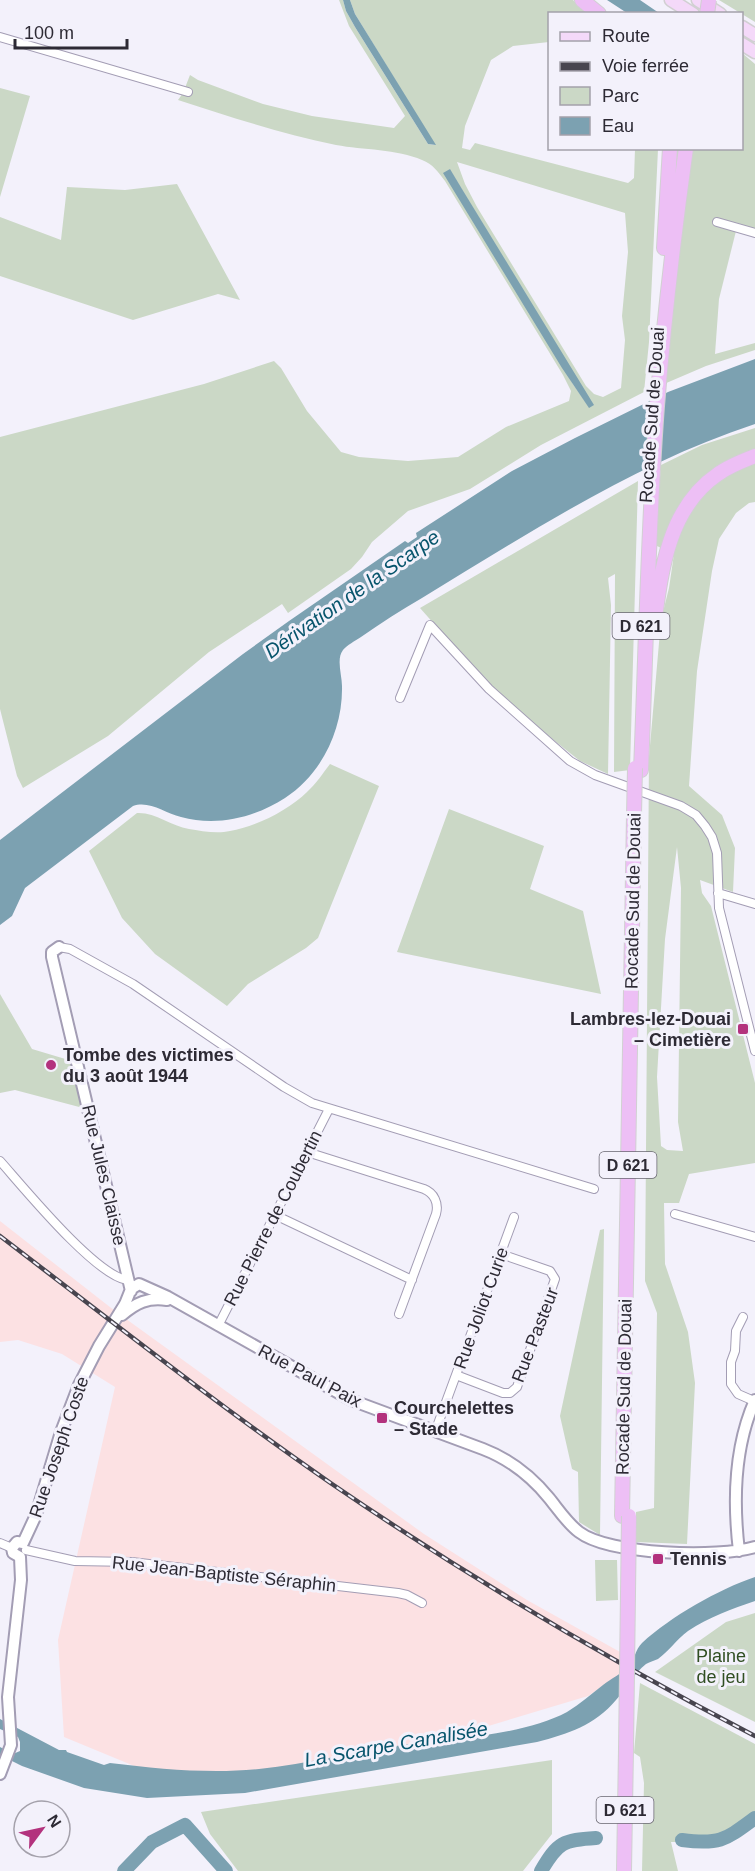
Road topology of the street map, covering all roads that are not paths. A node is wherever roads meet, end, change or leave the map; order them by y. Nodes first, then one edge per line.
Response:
1 (582, 0) edge
2 (671, 0) edge
3 (698, 0) edge
4 (597, 12) edge
5 (690, 12) edge
6 (717, 12) edge
7 (0, 36) edge
8 (188, 92) dead end
9 (670, 150) edge
10 (680, 150) edge
11 (686, 150) edge
12 (717, 222) dead end
13 (755, 233) edge
14 (665, 268) junction
15 (656, 382) junction
16 (755, 456) edge
17 (649, 482) junction
18 (400, 699) dead end
19 (642, 732) junction
20 (638, 769) junction
21 (718, 893) junction
22 (755, 904) edge
23 (59, 947) joint
24 (755, 1051) edge
25 (329, 1109) junction
26 (307, 1152) junction
27 (0, 1161) edge
28 (594, 1189) dead end
29 (675, 1214) dead end
30 (275, 1215) junction
31 (514, 1217) dead end
32 (755, 1237) edge
33 (501, 1254) junction
34 (125, 1266) junction
35 (412, 1280) junction
36 (143, 1286) junction
37 (129, 1288) junction
38 (142, 1301) junction
39 (176, 1302) junction
40 (399, 1314) dead end
41 (743, 1317) dead end
42 (115, 1321) junction
43 (218, 1326) junction
44 (456, 1375) junction
45 (755, 1401) edge
46 (435, 1432) junction
47 (0, 1543) edge
48 (755, 1547) edge
49 (12, 1548) joint
50 (23, 1550) junction
51 (739, 1551) junction
52 (422, 1603) dead end
53 (622, 1750) junction
54 (2, 1768) edge
55 (618, 1871) edge
56 (624, 1871) edge

1 - 4 highway
2 - 5 main road
3 - 6 main road
7 - 8 street
9 - 14 highway
10 - 14 highway, Rocade Sud de Douai / D 621
11 - 15 highway, Rocade Sud de Douai / D 621
12 - 13 street
14 - 15 highway, Rocade Sud de Douai / D 621
15 - 17 highway, Rocade Sud de Douai / D 621
16 - 19 highway
17 - 19 highway, Rocade Sud de Douai / D 621
17 - 20 highway, Rocade Sud de Douai / D 621
18 - 21 street
19 - 20 highway, Rocade Sud de Douai / D 621
20 - 53 highway, Rocade Sud de Douai / D 621
21 - 22 street
21 - 24 street
23 - 25 street
23 - 34 street, Rue Jules Claisse
25 - 26 street, Rue Pierre de Coubertin
25 - 28 street
26 - 30 street, Rue Pierre de Coubertin
26 - 35 street
27 - 37 street
29 - 32 street
30 - 35 street
30 - 43 street, Rue Pierre de Coubertin
31 - 33 street, Rue Joliot Curie
33 - 44 street, Rue Joliot Curie
33 - 44 street, Rue Pasteur
34 - 36 street, Rue Jules Claisse
34 - 37 street, Rue Jules Claisse
35 - 40 street
36 - 37 street
36 - 38 street
36 - 39 street, Rue Paul Paix
37 - 38 street
37 - 42 street, Rue Joseph Coste
38 - 39 street, Rue Paul Paix
38 - 42 street, Rue Joseph Coste
39 - 43 street, Rue Paul Paix
41 - 45 street
42 - 50 street, Rue Joseph Coste
43 - 46 street, Rue Paul Paix
44 - 46 street, Rue Joliot Curie
45 - 51 street
46 - 51 street, Rue Paul Paix
47 - 49 street
48 - 51 street, Rue Paul Paix
49 - 50 street
50 - 52 street, Rue Jean-Baptiste Séraphin
50 - 54 street, Rue Joseph Coste
53 - 55 highway, Rocade Sud de Douai / D 621
53 - 56 highway, Rocade Sud de Douai / D 621

